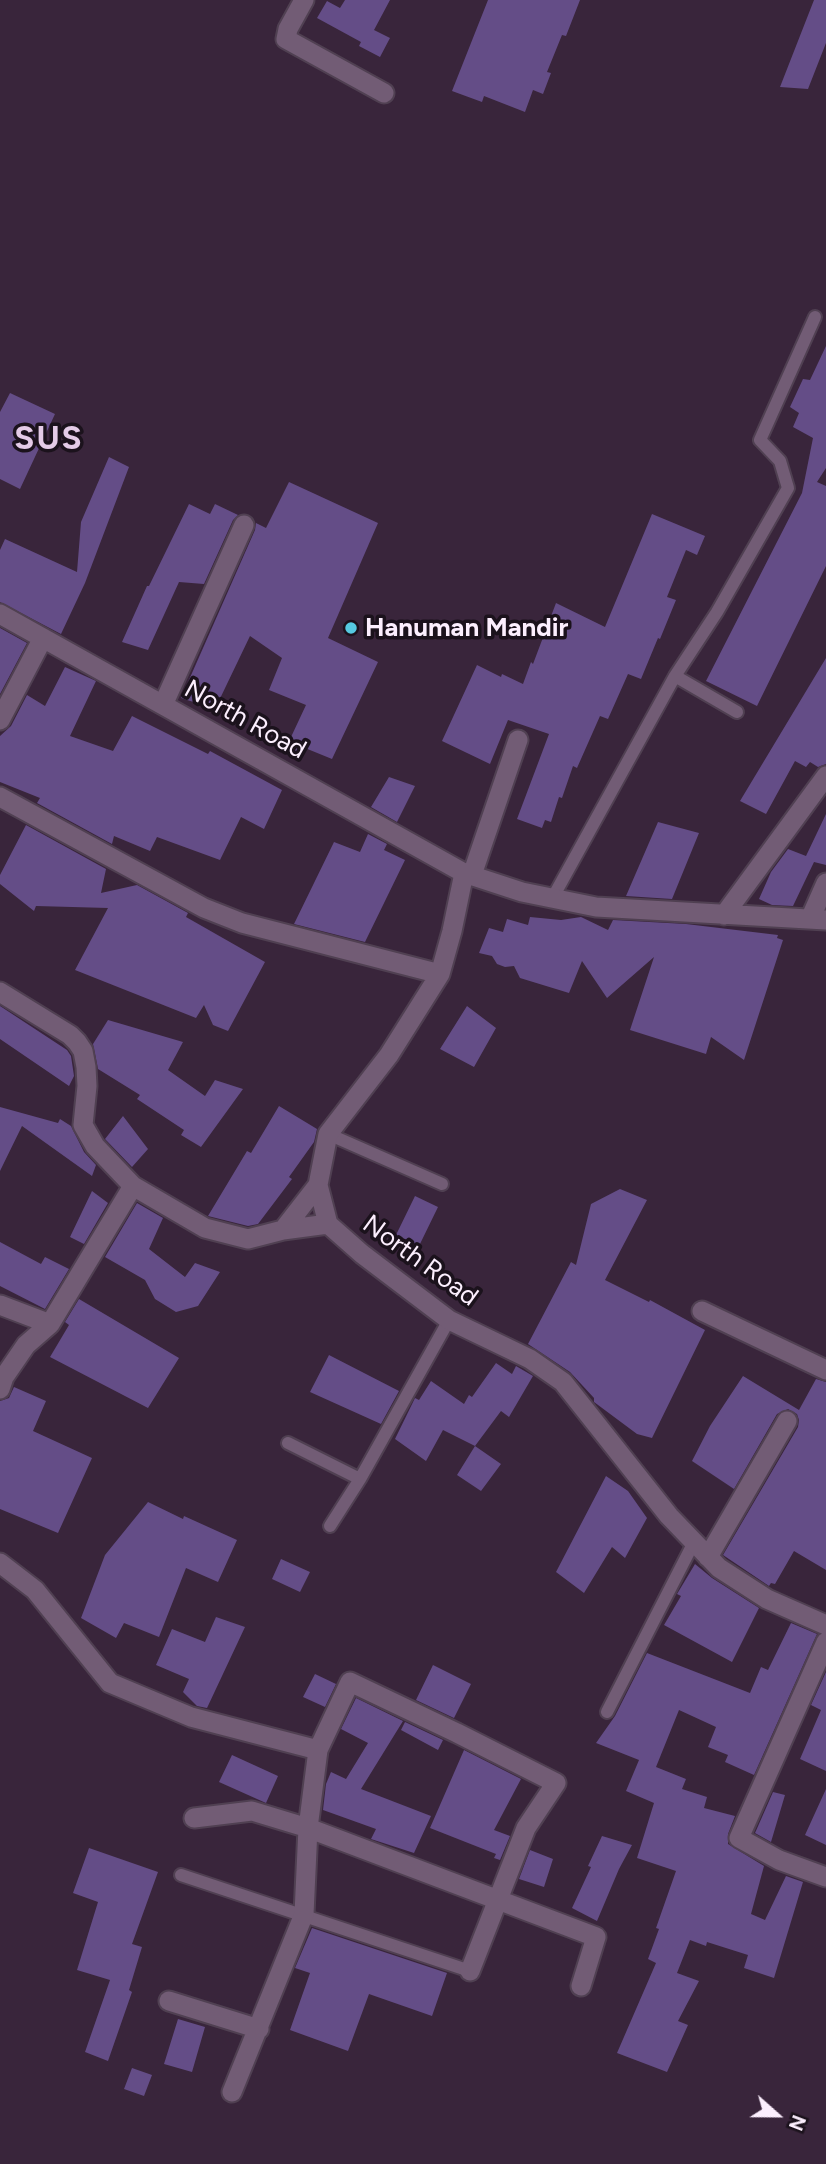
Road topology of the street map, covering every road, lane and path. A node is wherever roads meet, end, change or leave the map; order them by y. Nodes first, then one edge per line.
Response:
1 (304, 0) edge
2 (384, 93) dead end
3 (815, 317) dead end
4 (244, 525) dead end
5 (0, 614) edge
6 (43, 638) junction
7 (676, 676) junction
8 (163, 705) junction
9 (737, 712) dead end
10 (0, 720) edge
11 (519, 740) dead end
12 (826, 776) edge
13 (0, 797) edge
14 (468, 874) junction
15 (826, 883) edge
16 (552, 899) junction
17 (723, 915) junction
18 (818, 919) edge
19 (440, 974) junction
20 (0, 992) edge
21 (328, 1134) junction
22 (442, 1184) dead end
23 (318, 1185) junction
24 (133, 1186) junction
25 (328, 1224) junction
26 (283, 1230) junction
27 (0, 1305) edge
28 (702, 1311) dead end
29 (449, 1320) junction
30 (50, 1324) junction
31 (826, 1370) edge
32 (0, 1389) edge
33 (787, 1421) dead end
34 (288, 1443) dead end
35 (360, 1479) junction
36 (330, 1526) dead end
37 (694, 1542) junction
38 (708, 1557) junction
39 (0, 1563) edge
40 (826, 1625) edge
41 (826, 1642) edge
42 (607, 1712) dead end
43 (318, 1750) junction
44 (194, 1818) dead end
45 (308, 1828) junction
46 (181, 1875) dead end
47 (826, 1877) edge
48 (497, 1900) junction
49 (304, 1914) junction
50 (470, 1970) joint
51 (581, 1986) dead end
52 (169, 2001) dead end
53 (259, 2029) junction
54 (232, 2092) dead end

1 - 2 street
3 - 7 lane
4 - 8 street
5 - 6 street, North Road
6 - 8 street, North Road
6 - 10 street
7 - 9 lane
7 - 16 lane
8 - 14 street, North Road
11 - 14 street
12 - 17 street
13 - 19 street
14 - 16 street, North Road
14 - 19 street, North Road
15 - 18 street
16 - 17 street, North Road
17 - 18 street, North Road
19 - 21 street, North Road
20 - 24 street
21 - 22 lane
21 - 23 street, North Road
23 - 25 street, North Road
23 - 26 street
24 - 26 street
24 - 30 street
25 - 26 street
25 - 29 street, North Road
27 - 30 street
28 - 31 street
29 - 35 lane
29 - 37 street, North Road
30 - 32 street
33 - 38 street
34 - 35 lane
35 - 36 lane
37 - 38 street, North Road
37 - 42 lane
38 - 40 street, North Road
39 - 43 street
41 - 47 street
43 - 45 street
43 - 48 street
44 - 45 street
45 - 48 street
45 - 49 street
46 - 49 lane
48 - 50 street
48 - 51 street
49 - 50 lane
49 - 53 street
52 - 53 street
53 - 54 street

